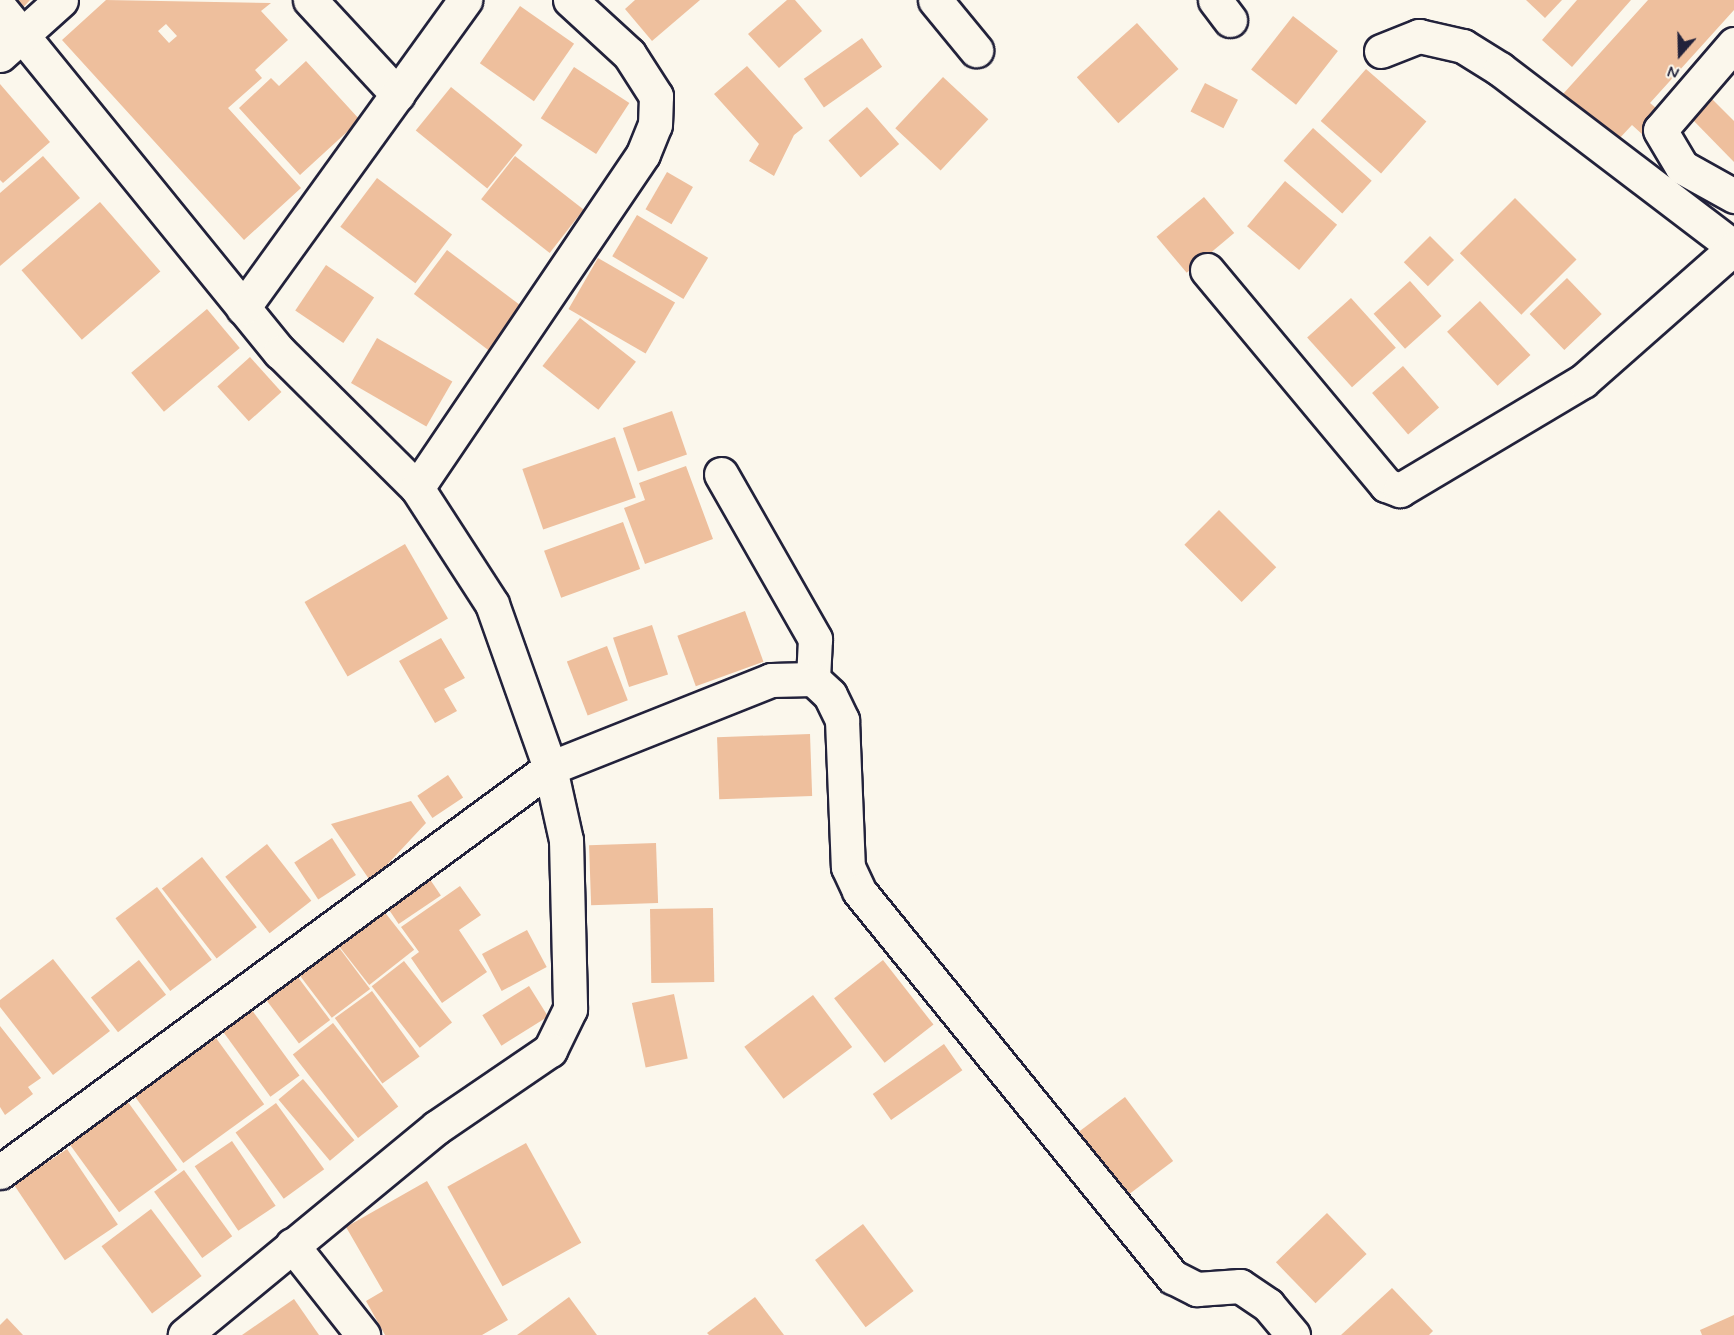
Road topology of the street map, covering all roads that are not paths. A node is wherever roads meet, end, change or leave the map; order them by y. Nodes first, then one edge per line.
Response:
1 (61, 0) edge
2 (310, 0) edge
3 (465, 0) edge
4 (570, 0) edge
5 (935, 0) edge
6 (0, 8) edge
7 (11, 44) edge
8 (1734, 44) edge
9 (976, 50) dead end
10 (1381, 51) dead end
11 (398, 95) junction
12 (1734, 195) edge
13 (1734, 248) edge
14 (1207, 270) dead end
15 (243, 308) junction
16 (721, 474) dead end
17 (417, 488) junction
18 (813, 679) junction
19 (550, 768) junction
20 (0, 1172) edge
21 (292, 1245) junction
22 (185, 1335) edge
23 (363, 1335) edge
24 (1293, 1335) edge

1 - 7 street
2 - 11 street
3 - 11 street
4 - 17 street
5 - 9 street
6 - 7 street
7 - 15 street
8 - 12 street
10 - 13 street
11 - 15 street
13 - 14 street
15 - 17 street
16 - 18 street
17 - 19 street
18 - 19 street
18 - 24 street
19 - 20 street
19 - 21 street
21 - 22 street
21 - 23 street

